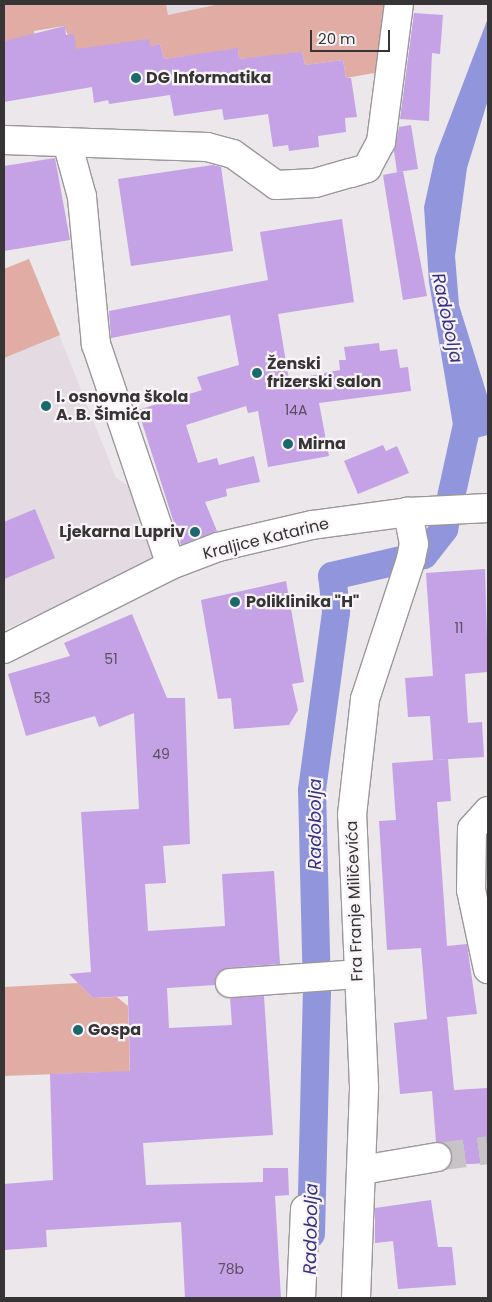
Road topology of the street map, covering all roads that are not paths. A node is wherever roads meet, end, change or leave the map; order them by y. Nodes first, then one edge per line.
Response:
1 (399, 4) edge
2 (4, 140) edge
3 (67, 142) junction
4 (477, 508) edge
5 (412, 512) junction
6 (171, 565) junction
7 (4, 649) edge
8 (488, 811) edge
9 (488, 969) edge
10 (358, 974) junction
11 (230, 983) dead end
12 (437, 1157) tunnel mouth
13 (362, 1170) junction
14 (305, 1209) dead end
15 (301, 1298) edge
16 (356, 1298) edge

1 - 3 street
2 - 3 street
3 - 6 street
4 - 5 street, Kraljice Katarine
5 - 6 street, Kraljice Katarine
5 - 10 street, Fra Franje Miličevića
6 - 7 street, Kraljice Katarine
8 - 9 street
10 - 11 street
10 - 13 street, Fra Franje Miličevića
12 - 13 street
13 - 16 street, Fra Franje Miličevića
14 - 15 street

